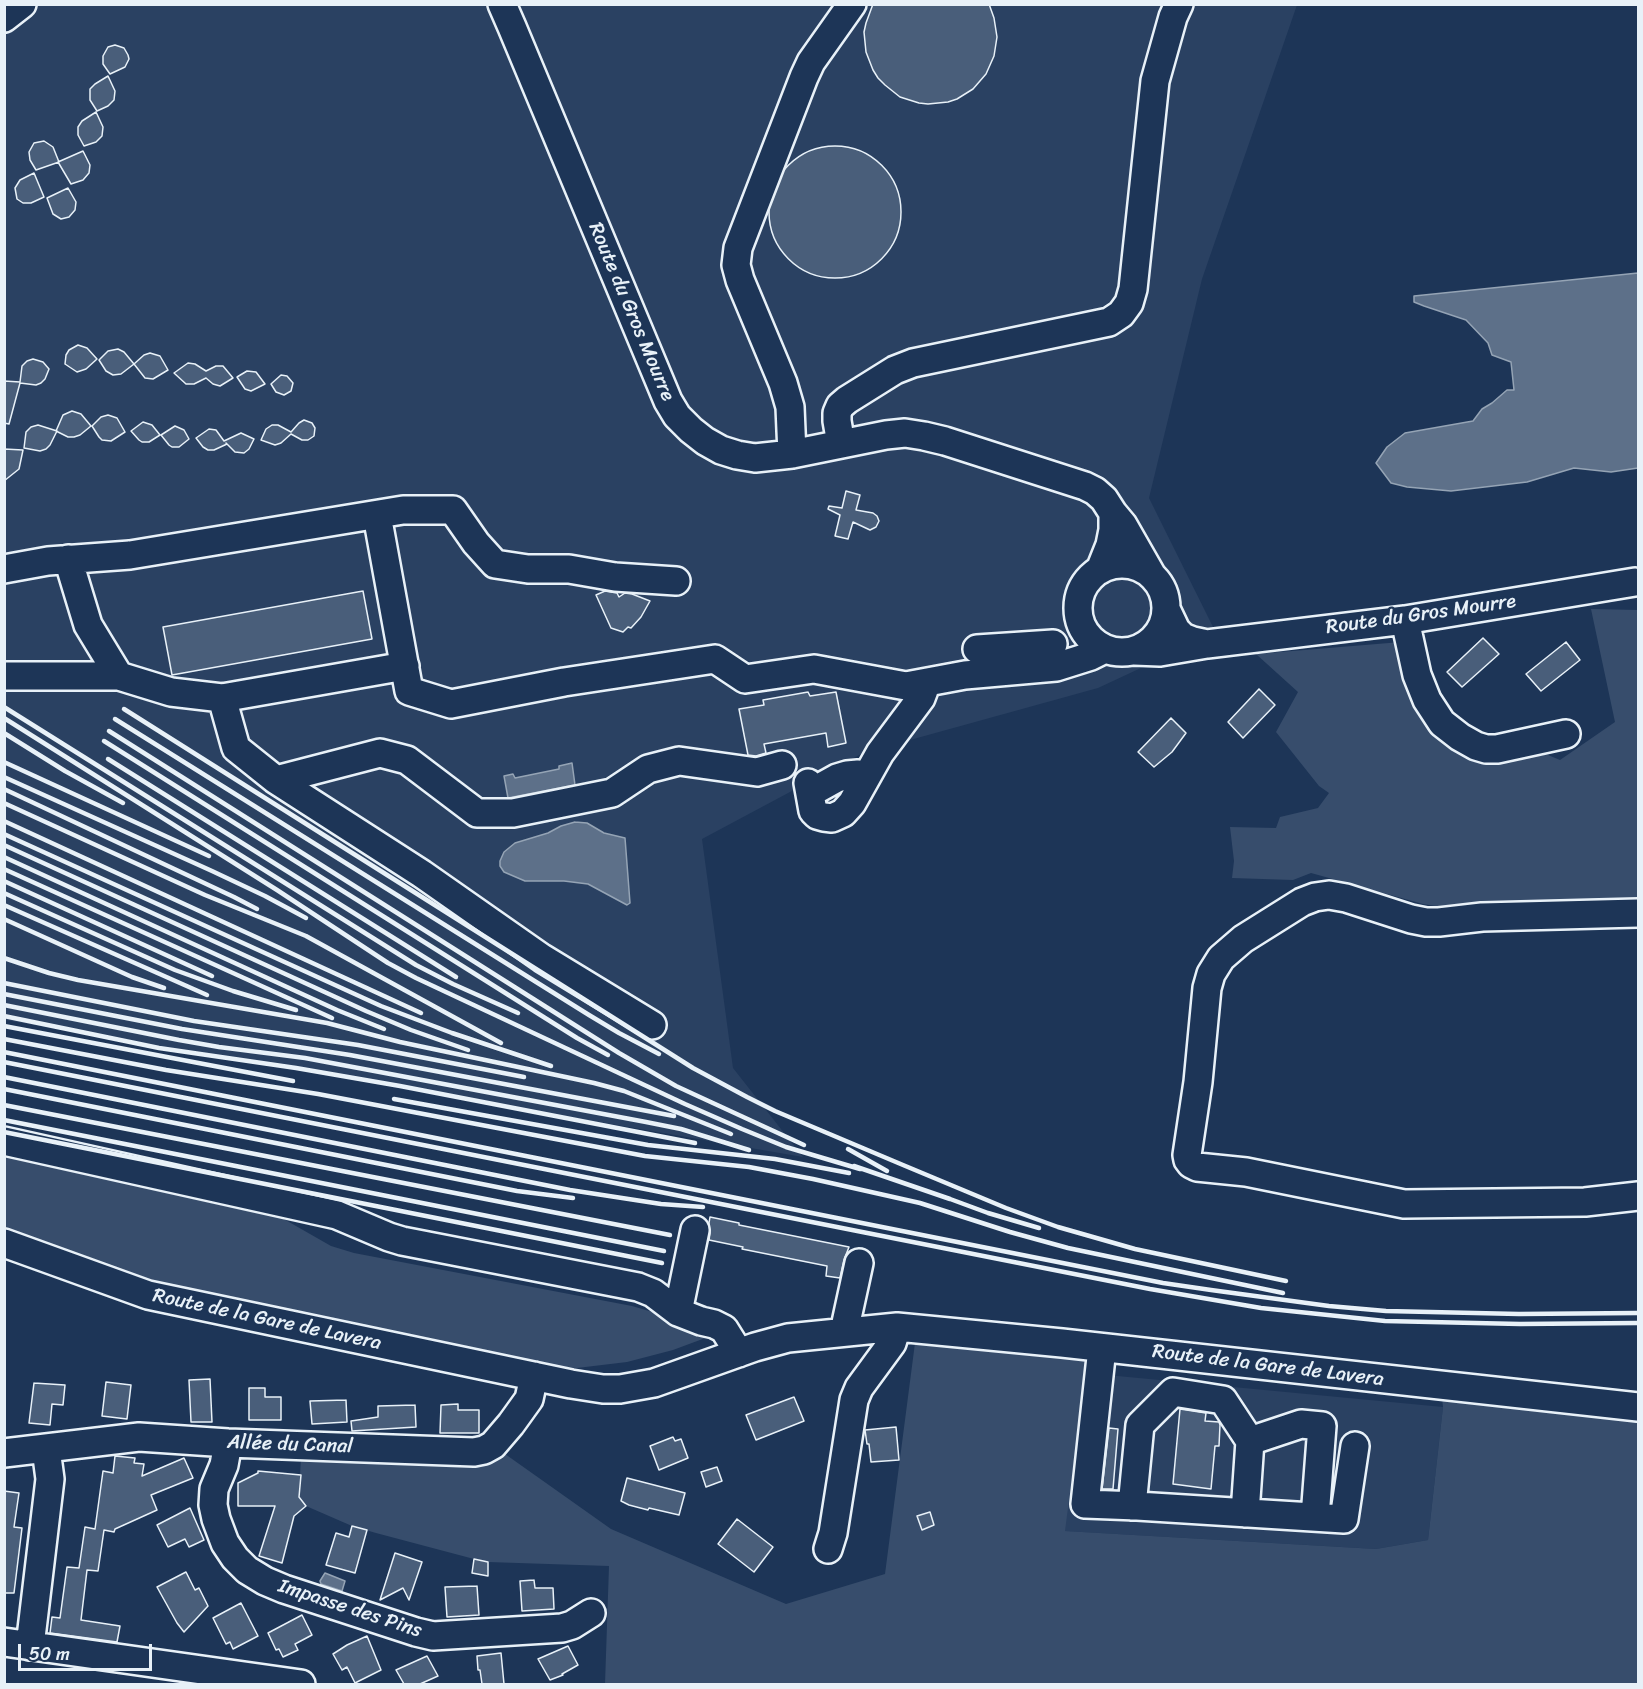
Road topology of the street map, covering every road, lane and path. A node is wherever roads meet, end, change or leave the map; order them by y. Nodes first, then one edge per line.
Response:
1 (22, 4) edge
2 (502, 4) edge
3 (852, 4) edge
4 (1179, 4) edge
5 (4, 18) edge
6 (841, 444) junction
7 (792, 454) junction
8 (1113, 513) junction
9 (377, 514) junction
10 (68, 559) junction
11 (4, 569) edge
12 (1100, 570) junction
13 (1150, 574) junction
14 (676, 580) dead end
15 (1637, 581) edge
16 (1166, 609) junction
17 (1079, 618) junction
18 (1405, 620) junction
19 (1206, 644) junction
20 (977, 649) dead end
21 (1106, 649) junction
22 (1134, 651) junction
23 (1054, 655) junction
24 (405, 666) junction
25 (4, 676) edge
26 (119, 676) junction
27 (923, 683) junction
28 (222, 698) junction
29 (1566, 734) dead end
30 (782, 765) dead end
31 (276, 780) junction
32 (809, 788) dead end
33 (1637, 918) edge
34 (652, 1025) dead end
35 (4, 1141) edge
36 (1638, 1196) edge
37 (695, 1230) dead end
38 (4, 1243) edge
39 (859, 1263) dead end
40 (678, 1312) junction
41 (845, 1326) junction
42 (897, 1327) junction
43 (735, 1346) junction
44 (1102, 1347) junction
45 (534, 1376) junction
46 (1638, 1407) edge
47 (1250, 1441) junction
48 (228, 1443) junction
49 (1354, 1446) dead end
50 (46, 1449) junction
51 (4, 1453) edge
52 (1132, 1506) junction
53 (1245, 1513) junction
54 (1316, 1517) junction
55 (828, 1549) dead end
56 (591, 1613) dead end
57 (17, 1644) edge
58 (301, 1684) edge

1 - 5 street
2 - 7 street, Route du Gros Mourre
3 - 7 street
4 - 6 street
6 - 7 street, Route du Gros Mourre
6 - 8 street, Route du Gros Mourre
8 - 12 street
8 - 13 street, Route du Gros Mourre
9 - 10 street
9 - 14 street
9 - 24 street
10 - 11 street
10 - 26 street
12 - 13 street
12 - 17 street
13 - 16 street, Route du Gros Mourre
15 - 18 street, Route du Gros Mourre
16 - 19 street, Route du Gros Mourre
16 - 22 street
17 - 21 street
17 - 23 street
18 - 19 street, Route du Gros Mourre
18 - 29 street
19 - 22 street, Route du Gros Mourre
20 - 23 street
21 - 22 street, Route du Gros Mourre
21 - 23 street
23 - 27 street
24 - 27 street
24 - 28 street
25 - 26 street
26 - 28 street
27 - 32 street
28 - 31 street
30 - 31 street
31 - 34 street
33 - 36 street
35 - 40 street
37 - 40 street
38 - 45 street, Route de la Gare de Lavera
39 - 41 street
40 - 43 street
41 - 42 street, Route de la Gare de Lavera
41 - 43 street, Route de la Gare de Lavera
42 - 44 street, Route de la Gare de Lavera
42 - 55 street
43 - 45 street, Route de la Gare de Lavera
44 - 46 street, Route de la Gare de Lavera
44 - 52 street
45 - 48 street, Allée du Canal
47 - 52 street
47 - 53 street
47 - 54 street
48 - 50 street, Allée du Canal
48 - 56 street, Impasse des Pins
49 - 54 street
50 - 51 street, Allée du Canal
50 - 57 street
52 - 53 street
53 - 54 street
57 - 58 street

